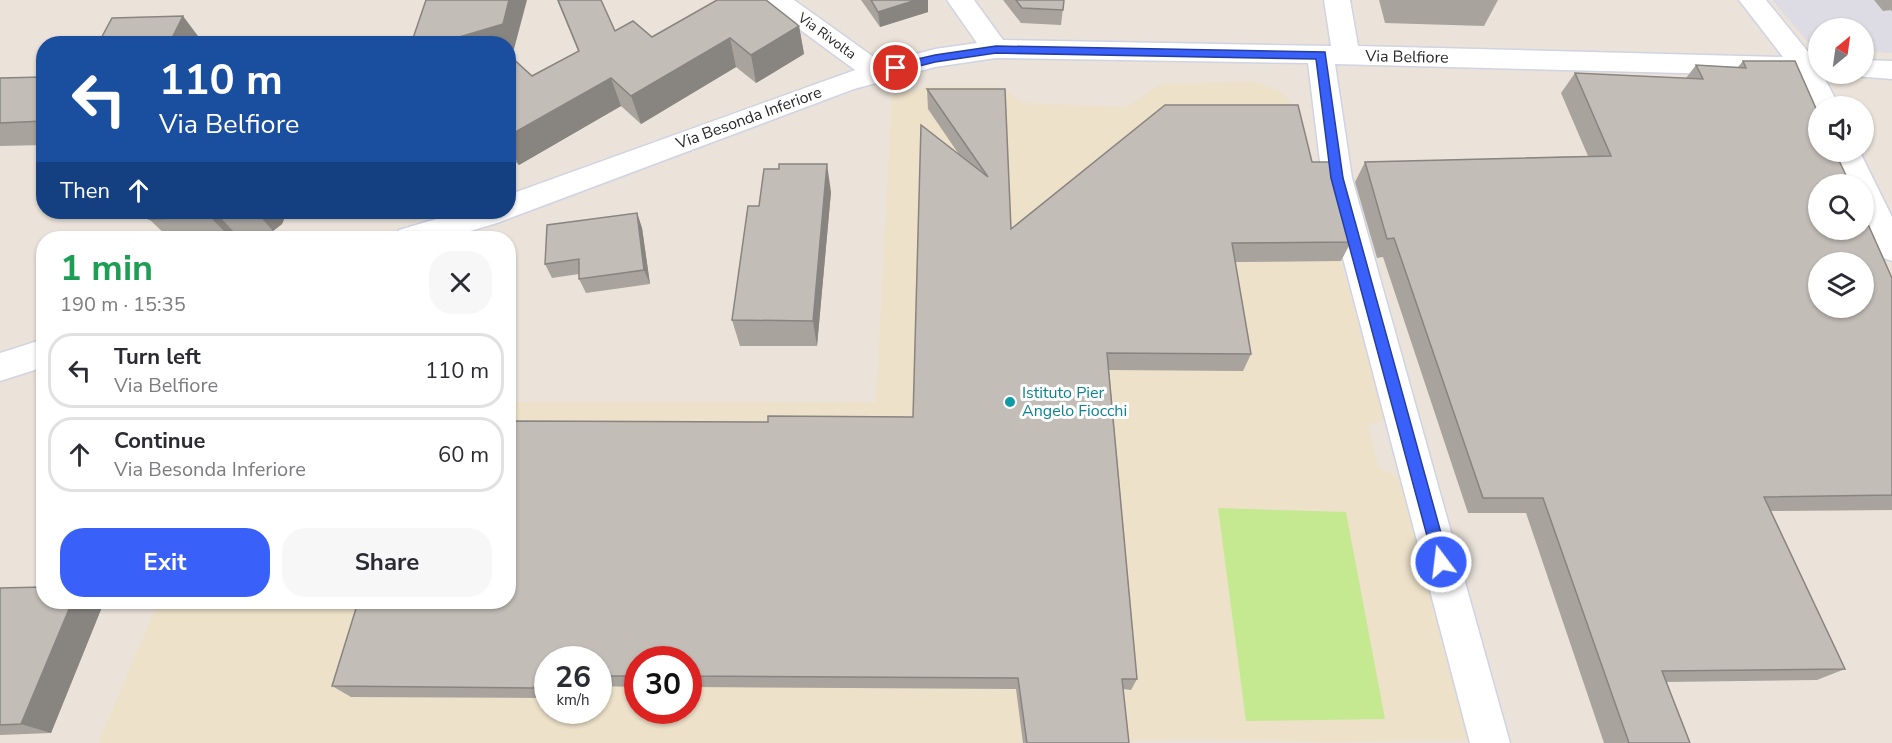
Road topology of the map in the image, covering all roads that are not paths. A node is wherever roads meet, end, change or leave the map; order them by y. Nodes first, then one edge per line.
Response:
1 (777, 0) edge
2 (960, 0) edge
3 (1337, 0) edge
4 (1752, 0) edge
5 (996, 50) junction
6 (1333, 55) junction
7 (1808, 63) edge
8 (1808, 67) edge
9 (1874, 69) edge
10 (1892, 70) edge
11 (877, 73) junction
12 (516, 204) edge
13 (1874, 211) edge
14 (473, 219) edge
15 (433, 231) edge
16 (1892, 249) edge
17 (36, 356) edge
18 (0, 367) edge
19 (1490, 743) edge

1 - 11 street, Via Rivolta
2 - 5 street
3 - 6 street
4 - 7 street
5 - 6 street, Via Belfiore
5 - 11 street, Via Besonda Inferiore
6 - 8 street, Via Belfiore
6 - 19 street
9 - 10 street
11 - 12 street, Via Besonda Inferiore
13 - 16 street
14 - 15 street
17 - 18 street

